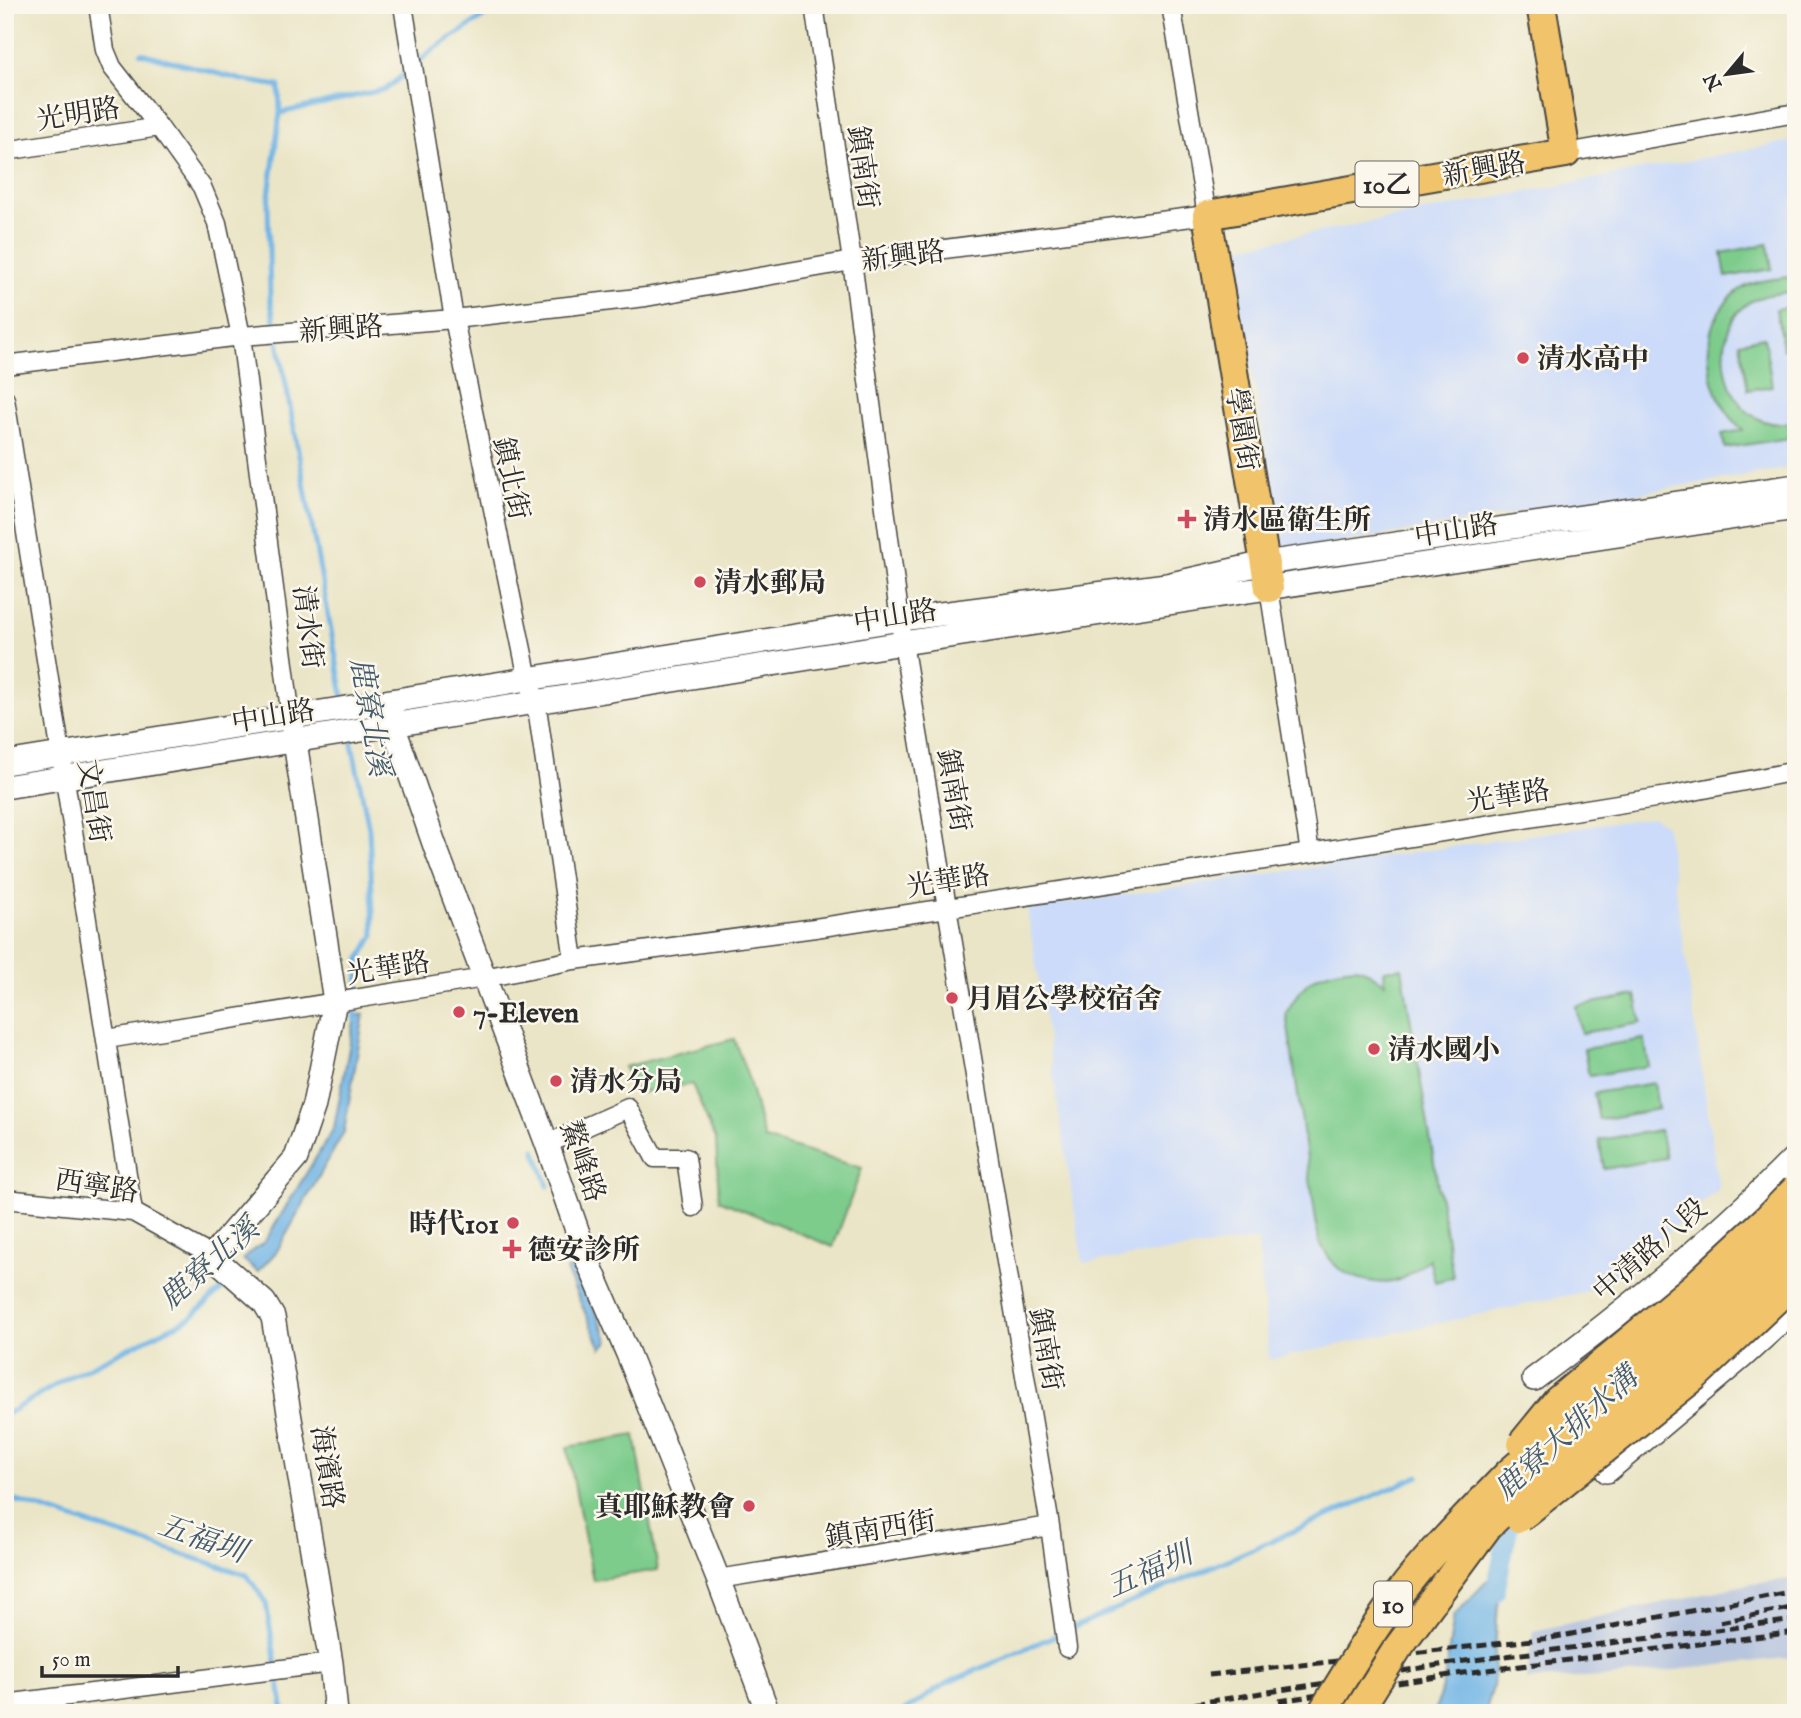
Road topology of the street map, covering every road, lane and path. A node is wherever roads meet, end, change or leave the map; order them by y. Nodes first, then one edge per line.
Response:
1 (98, 5) edge
2 (403, 5) edge
3 (814, 5) edge
4 (1171, 5) edge
5 (1541, 5) edge
6 (1796, 113) edge
7 (159, 127) junction
8 (5, 150) edge
9 (1566, 153) junction
10 (1207, 215) junction
11 (852, 261) junction
12 (454, 319) junction
13 (242, 336) junction
14 (5, 365) edge
15 (5, 399) edge
16 (1796, 486) edge
17 (1796, 508) edge
18 (1267, 575) junction
19 (901, 620) junction
20 (903, 643) junction
21 (528, 679) junction
22 (390, 701) junction
23 (536, 701) junction
24 (291, 718) junction
25 (393, 725) junction
26 (296, 741) junction
27 (61, 754) junction
28 (5, 764) edge
29 (1796, 771) edge
30 (64, 778) junction
31 (5, 788) edge
32 (1310, 853) junction
33 (948, 906) junction
34 (574, 960) junction
35 (484, 978) junction
36 (335, 1001) junction
37 (107, 1039) junction
38 (547, 1144) junction
39 (1796, 1156) edge
40 (1796, 1189) edge
41 (5, 1199) edge
42 (693, 1207) dead end
43 (133, 1212) junction
44 (1796, 1218) edge
45 (1796, 1254) edge
46 (212, 1256) junction
47 (1796, 1280) edge
48 (1796, 1308) edge
49 (1534, 1379) joint
50 (1607, 1471) joint
51 (1477, 1505) junction
52 (1050, 1526) junction
53 (1472, 1549) junction
54 (718, 1579) junction
55 (1065, 1637) dead end
56 (331, 1663) junction
57 (5, 1704) edge
58 (336, 1713) edge
59 (768, 1713) edge
60 (1322, 1713) edge
61 (1357, 1713) edge

1 - 7 street, 清水街
2 - 12 street, 鎮北街
3 - 11 street, 鎮南街
4 - 10 street, 學園街
5 - 9 main road
6 - 9 street, 新興路
7 - 8 street, 光明路
7 - 13 street, 清水街
9 - 10 main road, 新興路 / 10乙
10 - 11 street, 新興路
10 - 18 main road, 學園街
11 - 12 street, 新興路
11 - 19 street, 鎮南街
12 - 13 street, 新興路
12 - 21 street, 鎮北街
13 - 14 street, 新興路
13 - 24 street, 清水街
15 - 27 street, 文昌街
16 - 18 street, 中山路
17 - 18 street, 中山路
18 - 19 street, 中山路
18 - 20 street, 中山路
18 - 32 street, 學園街
19 - 20 street, 鎮南街
19 - 21 street, 中山路
20 - 23 street, 中山路
20 - 33 street, 鎮南街
21 - 22 street, 中山路
21 - 23 street, 鎮北街
22 - 24 street, 中山路
22 - 25 street, 鰲峰路
23 - 25 street, 中山路
23 - 34 street, 鎮北街
24 - 26 street, 清水街
24 - 27 street, 中山路
25 - 26 street, 中山路
25 - 35 street, 鰲峰路
26 - 30 street, 中山路
26 - 36 street, 清水街
27 - 28 street, 中山路
27 - 30 street, 文昌街
29 - 32 street, 光華路
30 - 31 street, 中山路
30 - 37 street, 文昌街
32 - 33 street, 光華路
33 - 34 street, 光華路
33 - 52 street, 鎮南街
34 - 35 street, 光華路
35 - 36 street, 光華路
35 - 38 street, 鰲峰路
36 - 37 street, 光華路
36 - 46 street, 清水街
37 - 43 street, 文昌街
38 - 42 street
38 - 54 street, 鰲峰路
39 - 49 street, 中清路八段
40 - 51 main road, bridge
41 - 43 street, 西寧路
43 - 46 street, 西寧路
44 - 51 main road, 10, bridge
45 - 53 main road, 10, bridge
46 - 56 street, 海濱路
47 - 53 main road, bridge
48 - 50 street
49 - 50 street
51 - 60 main road, 10, bridge
52 - 54 street, 鎮南西街
52 - 55 street, 鎮南街
53 - 61 main road, 10, bridge
54 - 59 street, 鰲峰路
56 - 57 street
56 - 58 street, 海濱路

